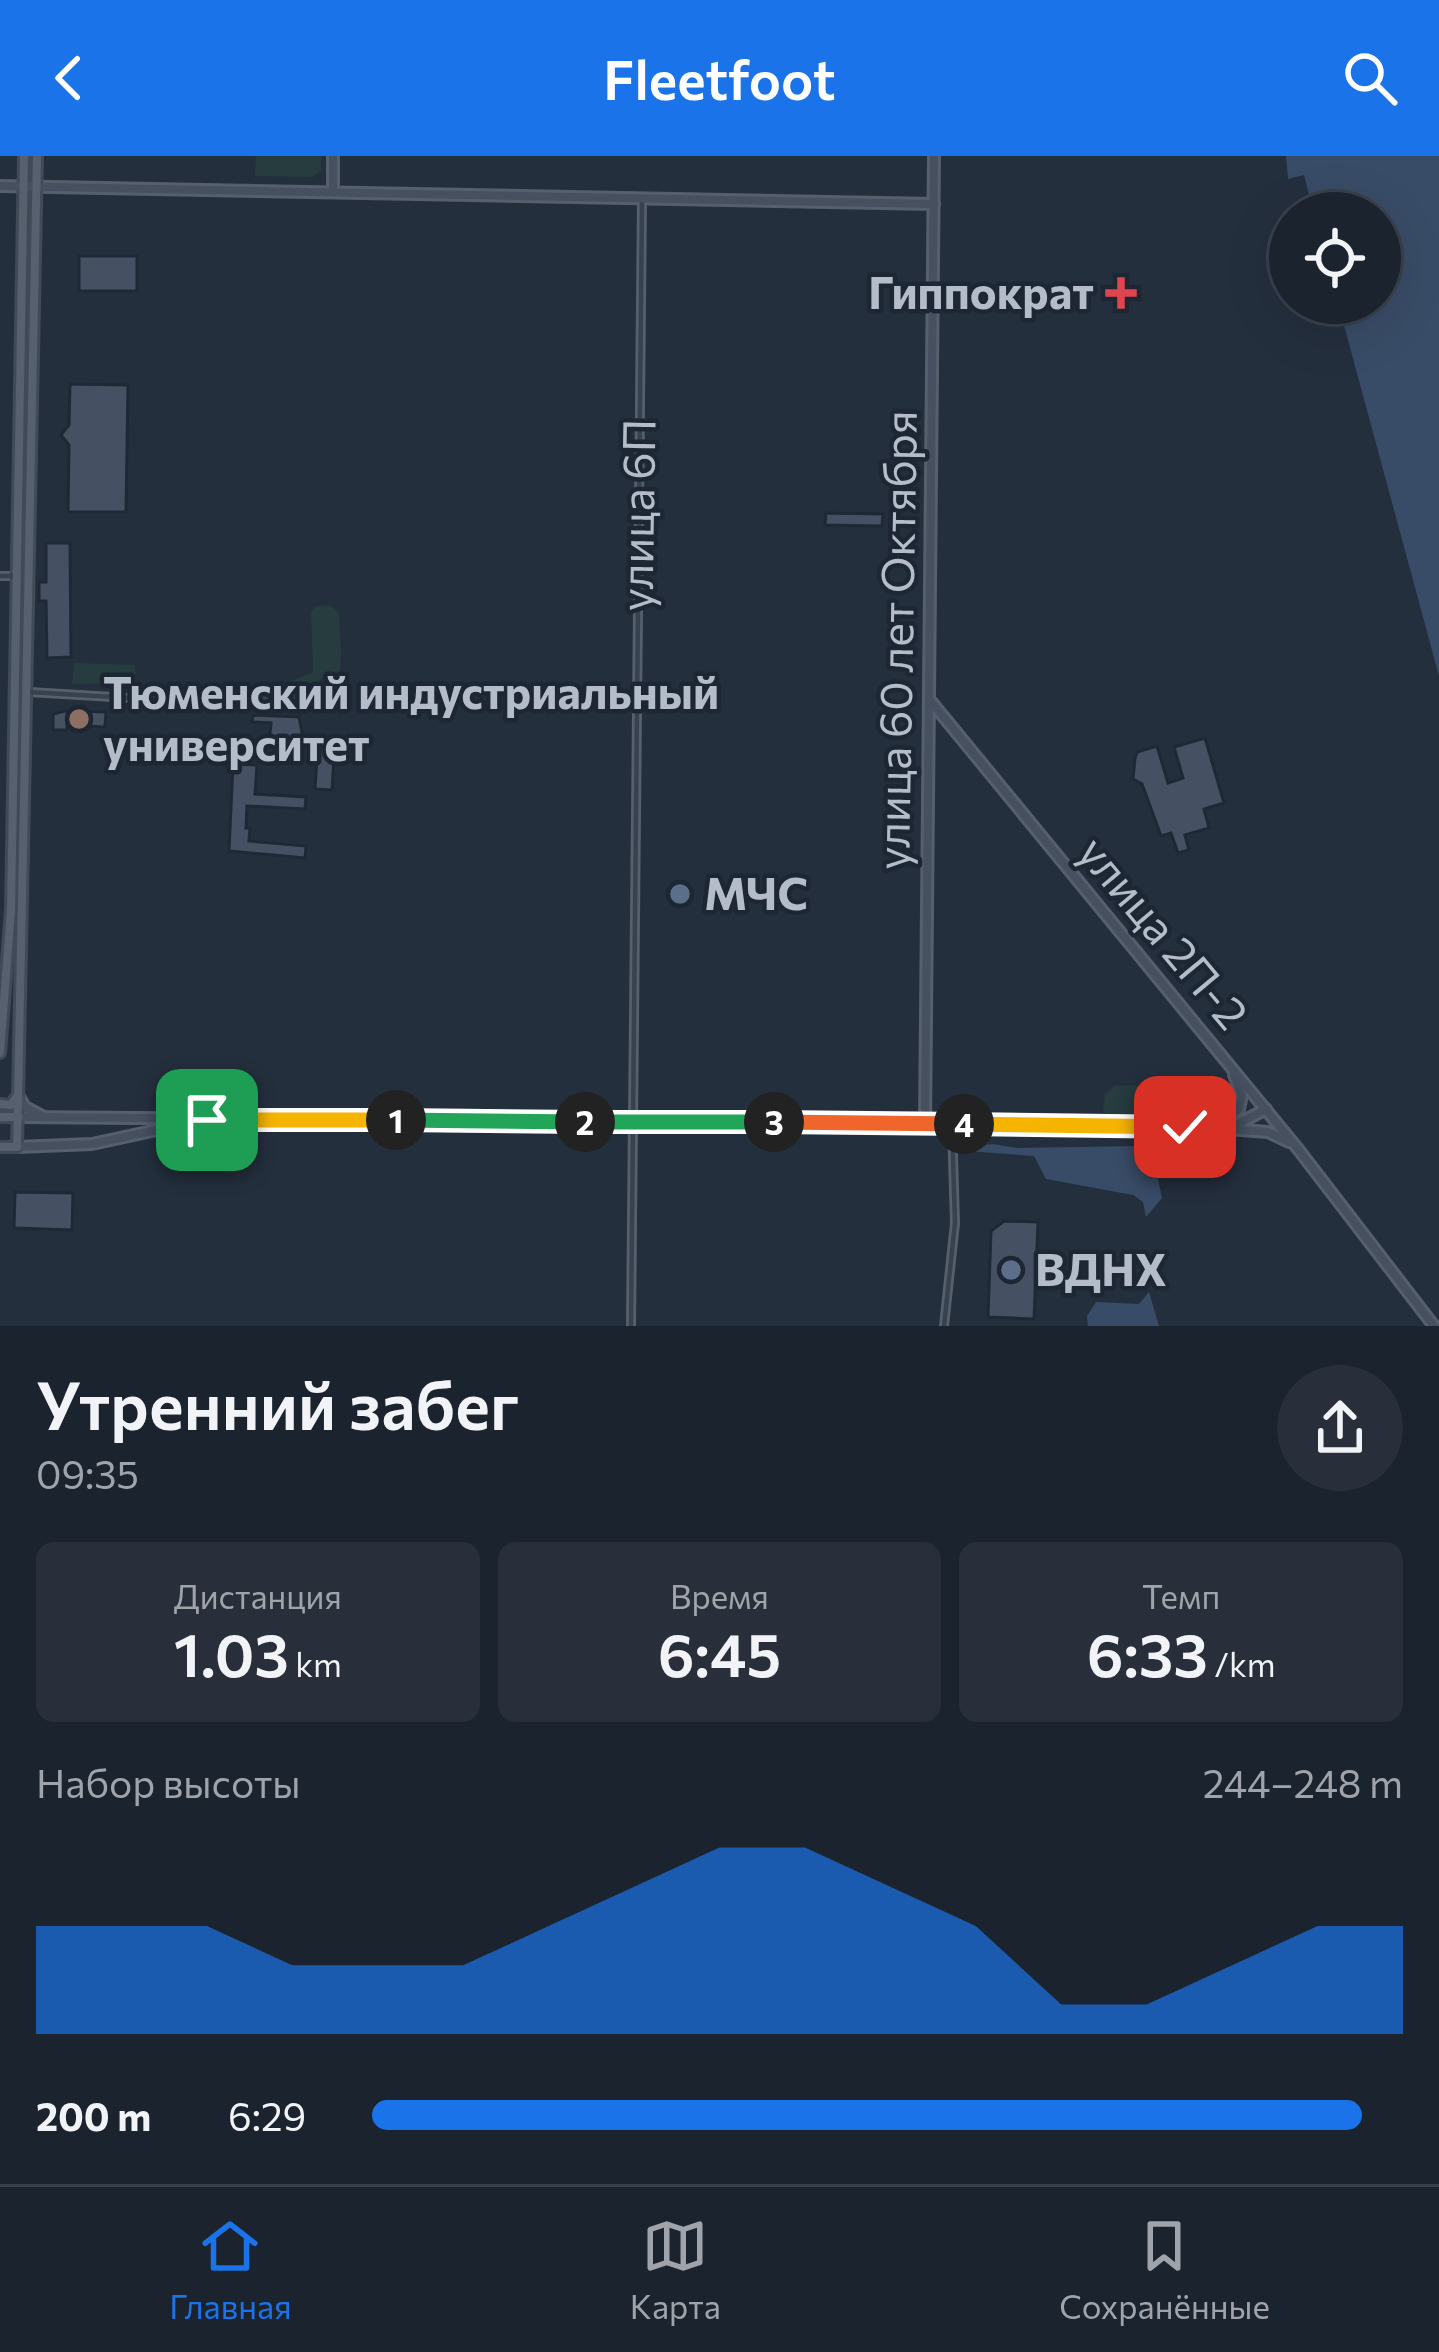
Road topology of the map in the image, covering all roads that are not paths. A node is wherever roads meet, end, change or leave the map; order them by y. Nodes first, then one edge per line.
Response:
1 (24, 156) edge
2 (38, 156) edge
3 (333, 156) edge
4 (934, 156) edge
5 (0, 187) edge
6 (24, 187) junction
7 (38, 187) junction
8 (333, 190) junction
9 (642, 195) junction
10 (934, 204) junction
11 (23, 334) junction
12 (36, 334) junction
13 (0, 576) edge
14 (18, 576) junction
15 (31, 576) junction
16 (29, 692) junction
17 (928, 698) junction
18 (311, 699) dead end
19 (13, 808) junction
20 (27, 808) junction
21 (0, 1053) edge
22 (1229, 1065) junction
23 (18, 1095) junction
24 (0, 1104) edge
25 (1266, 1109) junction
26 (0, 1117) edge
27 (18, 1118) junction
28 (49, 1118) junction
29 (207, 1120) junction
30 (633, 1123) junction
31 (925, 1124) junction
32 (952, 1124) junction
33 (1185, 1127) junction
34 (0, 1147) edge
35 (17, 1147) junction
36 (1298, 1149) junction
37 (631, 1326) edge
38 (944, 1326) edge
39 (1434, 1326) edge

1 - 6 main road
2 - 7 main road
3 - 8 main road
4 - 10 main road, улица 60 лет Октября
5 - 6 main road
6 - 7 main road
6 - 11 main road
7 - 8 main road
7 - 12 main road
8 - 9 main road
9 - 10 main road
9 - 30 street, улица 6П
10 - 17 main road, улица 60 лет Октября
11 - 12 main road
11 - 14 main road
12 - 15 main road
13 - 14 street
14 - 15 street
14 - 19 main road
15 - 16 main road
16 - 18 street
16 - 20 main road
17 - 22 main road, улица 2П-2
17 - 31 main road, улица 60 лет Октября
19 - 20 main road
19 - 21 main road
20 - 23 main road
22 - 25 main road, улица 2П-2
22 - 33 main road
23 - 24 main road
23 - 27 main road
23 - 28 main road
25 - 33 main road
25 - 36 main road, улица 2П-2
26 - 27 main road
27 - 28 main road
27 - 35 main road
28 - 29 main road
29 - 30 main road
29 - 35 main road
30 - 31 main road
30 - 37 street, улица 6П
31 - 32 main road
32 - 33 main road
32 - 38 street
33 - 36 main road
34 - 35 main road
36 - 39 main road, улица 2П-2

